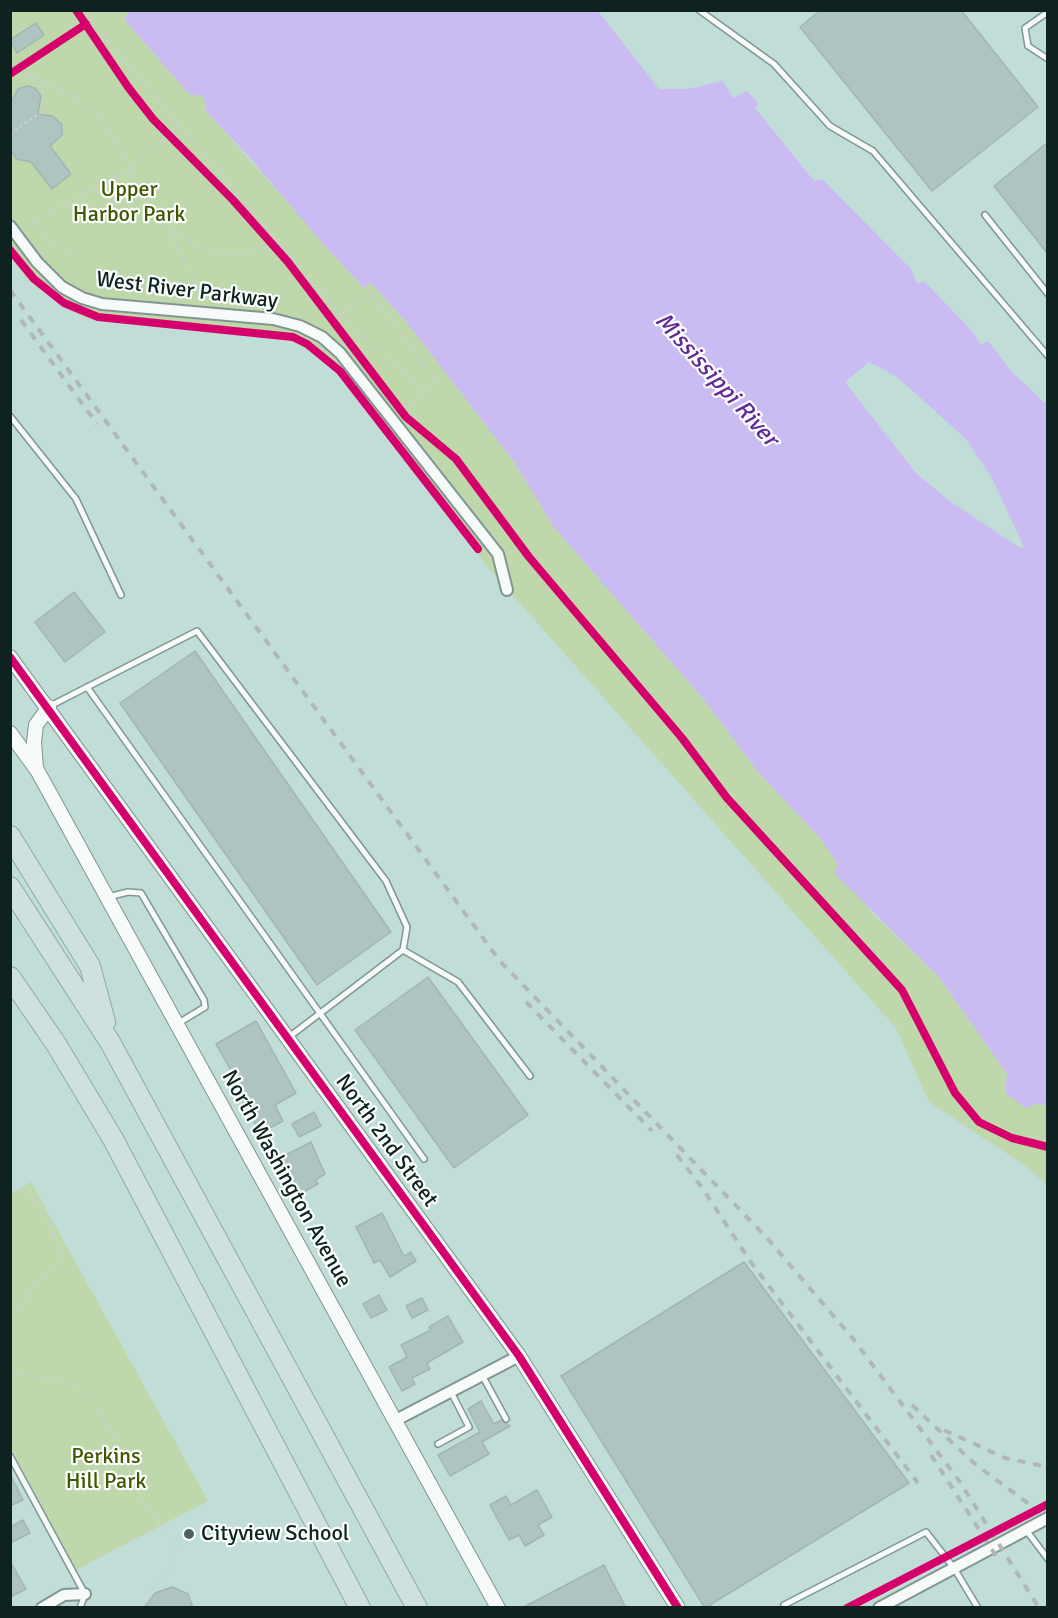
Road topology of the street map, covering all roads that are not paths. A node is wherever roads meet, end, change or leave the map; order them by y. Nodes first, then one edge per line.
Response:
1 (699, 10) edge
2 (1047, 12) edge
3 (1047, 58) edge
4 (985, 215) dead end
5 (10, 226) edge
6 (1047, 294) edge
7 (1047, 356) edge
8 (10, 416) edge
9 (507, 590) dead end
10 (122, 595) dead end
11 (10, 657) edge
12 (87, 687) junction
13 (49, 707) junction
14 (10, 733) edge
15 (37, 770) junction
16 (10, 836) edge
17 (10, 887) edge
18 (106, 897) junction
19 (403, 950) junction
20 (10, 977) edge
21 (10, 995) edge
22 (321, 1012) junction
23 (176, 1025) junction
24 (288, 1037) junction
25 (110, 1042) junction
26 (530, 1076) dead end
27 (99, 1115) junction
28 (424, 1159) dead end
29 (519, 1356) junction
30 (482, 1375) junction
31 (451, 1392) junction
32 (506, 1419) dead end
33 (396, 1420) junction
34 (438, 1444) dead end
35 (10, 1456) edge
36 (1047, 1518) edge
37 (1026, 1530) junction
38 (1047, 1559) edge
39 (954, 1568) junction
40 (85, 1594) junction
41 (784, 1605) dead end
42 (677, 1607) edge
43 (42, 1608) edge
44 (80, 1608) edge
45 (360, 1608) edge
46 (417, 1608) edge
47 (498, 1608) edge
48 (879, 1608) edge
49 (978, 1608) edge

1 - 7 lane
2 - 3 lane
4 - 6 lane
5 - 9 street, West River Parkway
8 - 10 lane
11 - 13 street
12 - 13 lane
12 - 19 lane
12 - 22 lane
13 - 15 street, North Washington Avenue
13 - 24 street, North 2nd Street
14 - 15 street, North Washington Avenue
15 - 18 street, North Washington Avenue
16 - 25 highway
17 - 25 highway
18 - 23 street, North Washington Avenue
18 - 23 lane
19 - 22 lane
19 - 26 lane
20 - 27 highway
21 - 27 highway
22 - 24 lane
22 - 28 lane
23 - 33 street, North Washington Avenue
24 - 29 street, North 2nd Street
25 - 46 highway
27 - 45 highway
29 - 30 street
29 - 42 street, North 2nd Street
30 - 31 street
30 - 32 lane
31 - 33 street
31 - 34 lane
33 - 47 street, North Washington Avenue
35 - 40 lane
36 - 37 street
37 - 38 lane
37 - 39 street
39 - 41 lane
39 - 48 street
39 - 49 lane
40 - 43 street
40 - 44 lane

